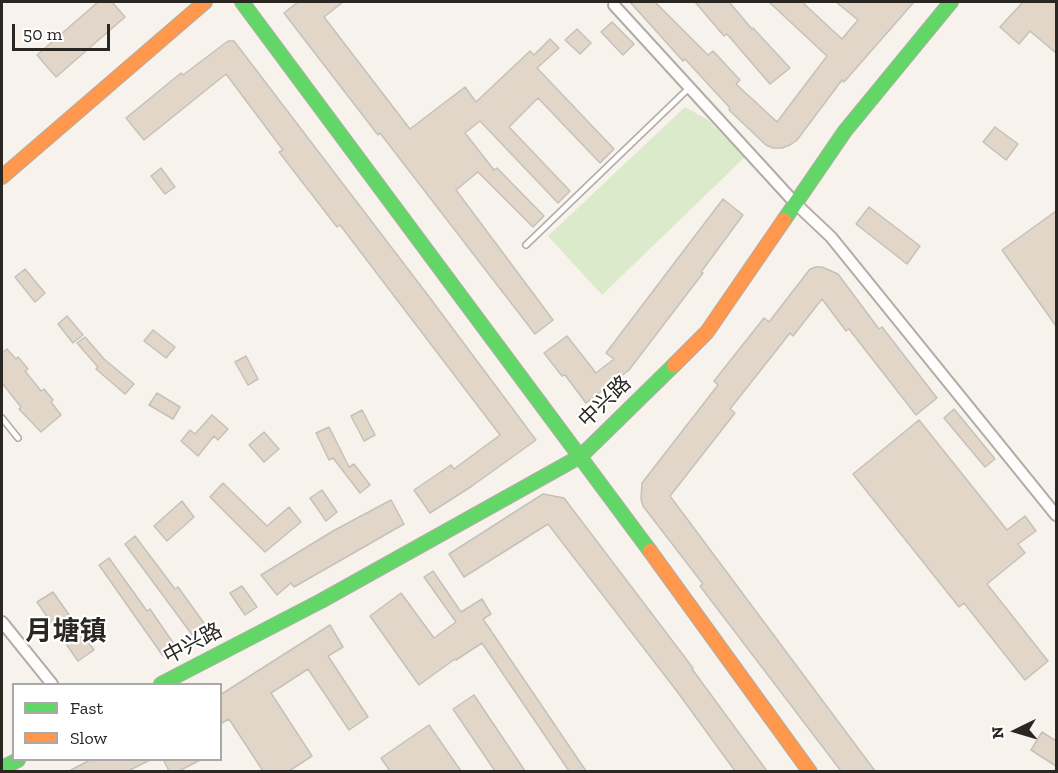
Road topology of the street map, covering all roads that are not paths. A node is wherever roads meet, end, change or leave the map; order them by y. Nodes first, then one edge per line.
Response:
1 (205, 2) edge
2 (242, 2) edge
3 (951, 2) edge
4 (614, 5) dead end
5 (690, 87) junction
6 (2, 177) edge
7 (795, 203) junction
8 (526, 245) dead end
9 (2, 418) edge
10 (18, 438) dead end
11 (581, 456) junction
12 (1056, 515) edge
13 (2, 622) edge
14 (51, 683) edge
15 (163, 683) edge
16 (810, 771) edge

1 - 6 main road
2 - 11 main road
3 - 7 main road, 中兴路
4 - 5 street
5 - 7 street
5 - 8 lane
7 - 11 main road, 中兴路
7 - 12 street
9 - 10 lane
11 - 15 main road, 中兴路
11 - 16 main road
13 - 14 street

